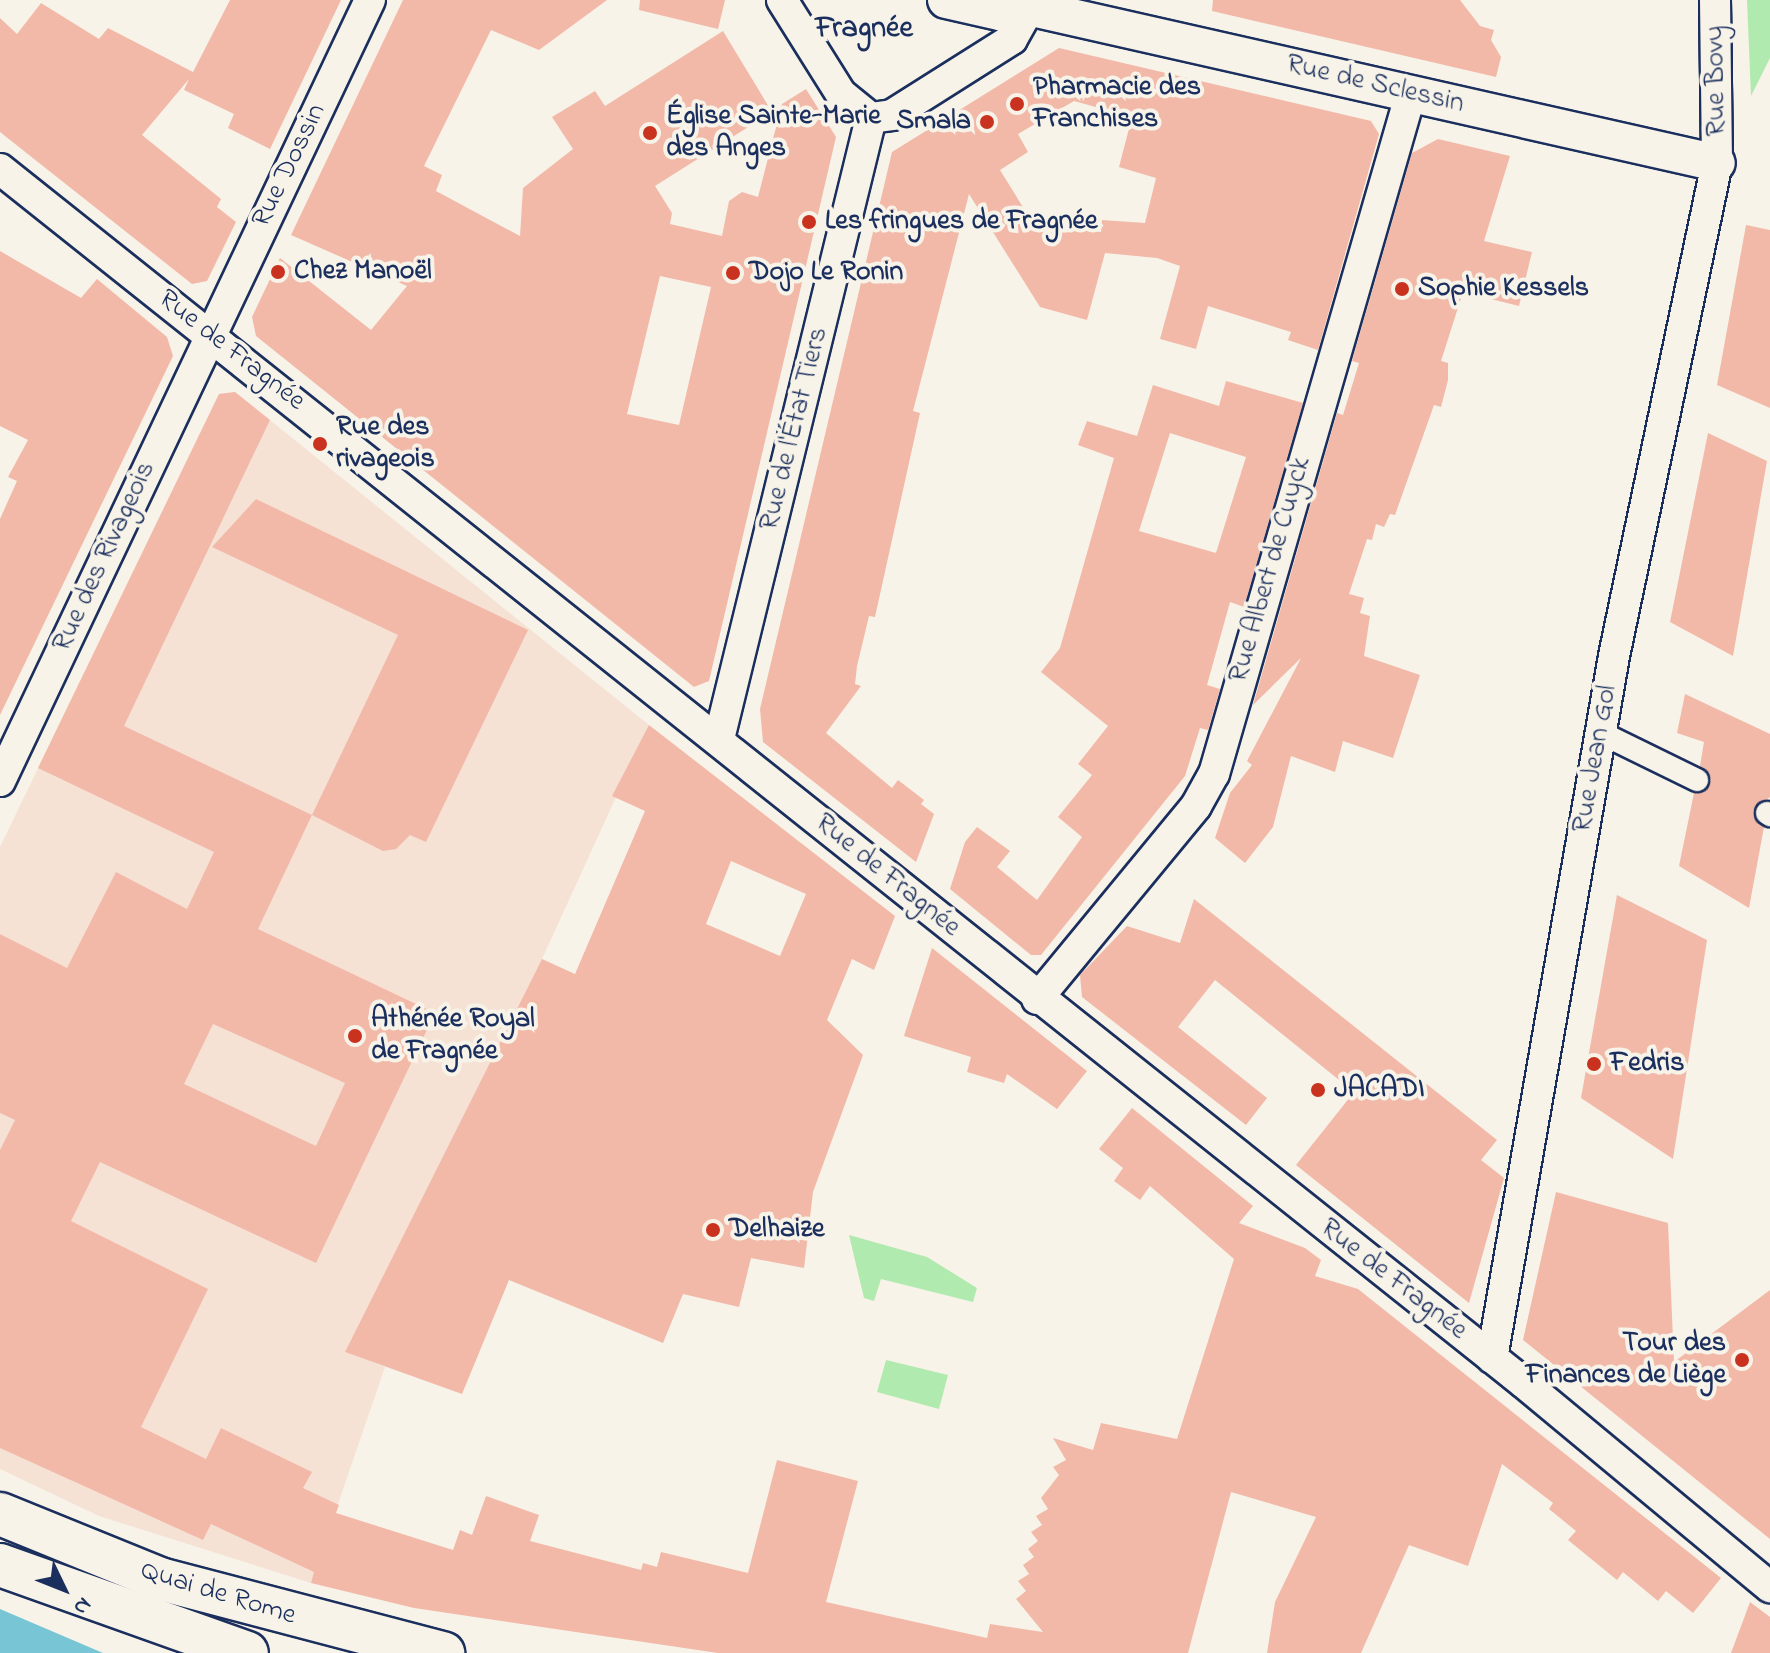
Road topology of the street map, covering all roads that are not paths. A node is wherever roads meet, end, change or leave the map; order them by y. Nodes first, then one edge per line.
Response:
1 (370, 0) edge
2 (782, 0) edge
3 (946, 0) edge
4 (1715, 0) edge
5 (1030, 3) edge
6 (1411, 93) junction
7 (871, 118) junction
8 (1717, 163) junction
9 (0, 169) edge
10 (209, 333) junction
11 (1601, 733) junction
12 (719, 739) junction
13 (1697, 780) dead end
14 (0, 781) edge
15 (1037, 999) junction
16 (1492, 1358) junction
17 (0, 1514) edge
18 (0, 1565) edge
19 (1770, 1587) edge
20 (247, 1653) edge
21 (443, 1653) edge

1 - 10 street, Rue Dossin
2 - 7 street
3 - 5 street, Rue de Sclessin
4 - 8 street, Rue Bovy
5 - 6 street, Rue de Sclessin
5 - 7 street
6 - 8 street, Rue de Sclessin
6 - 15 street, Rue Albert de Cuyck
7 - 12 street, Rue de l'État Tiers
8 - 11 street, Rue Jean Gol
9 - 10 street, Rue de Fragnée
10 - 12 street, Rue de Fragnée
10 - 14 street, Rue des Rivageois
11 - 13 street
11 - 16 street, Rue Jean Gol
12 - 15 street, Rue de Fragnée
15 - 16 street, Rue de Fragnée
16 - 19 street, Rue de Fragnée
17 - 21 main road, Quai de Rome
18 - 20 main road, Quai de Rome

